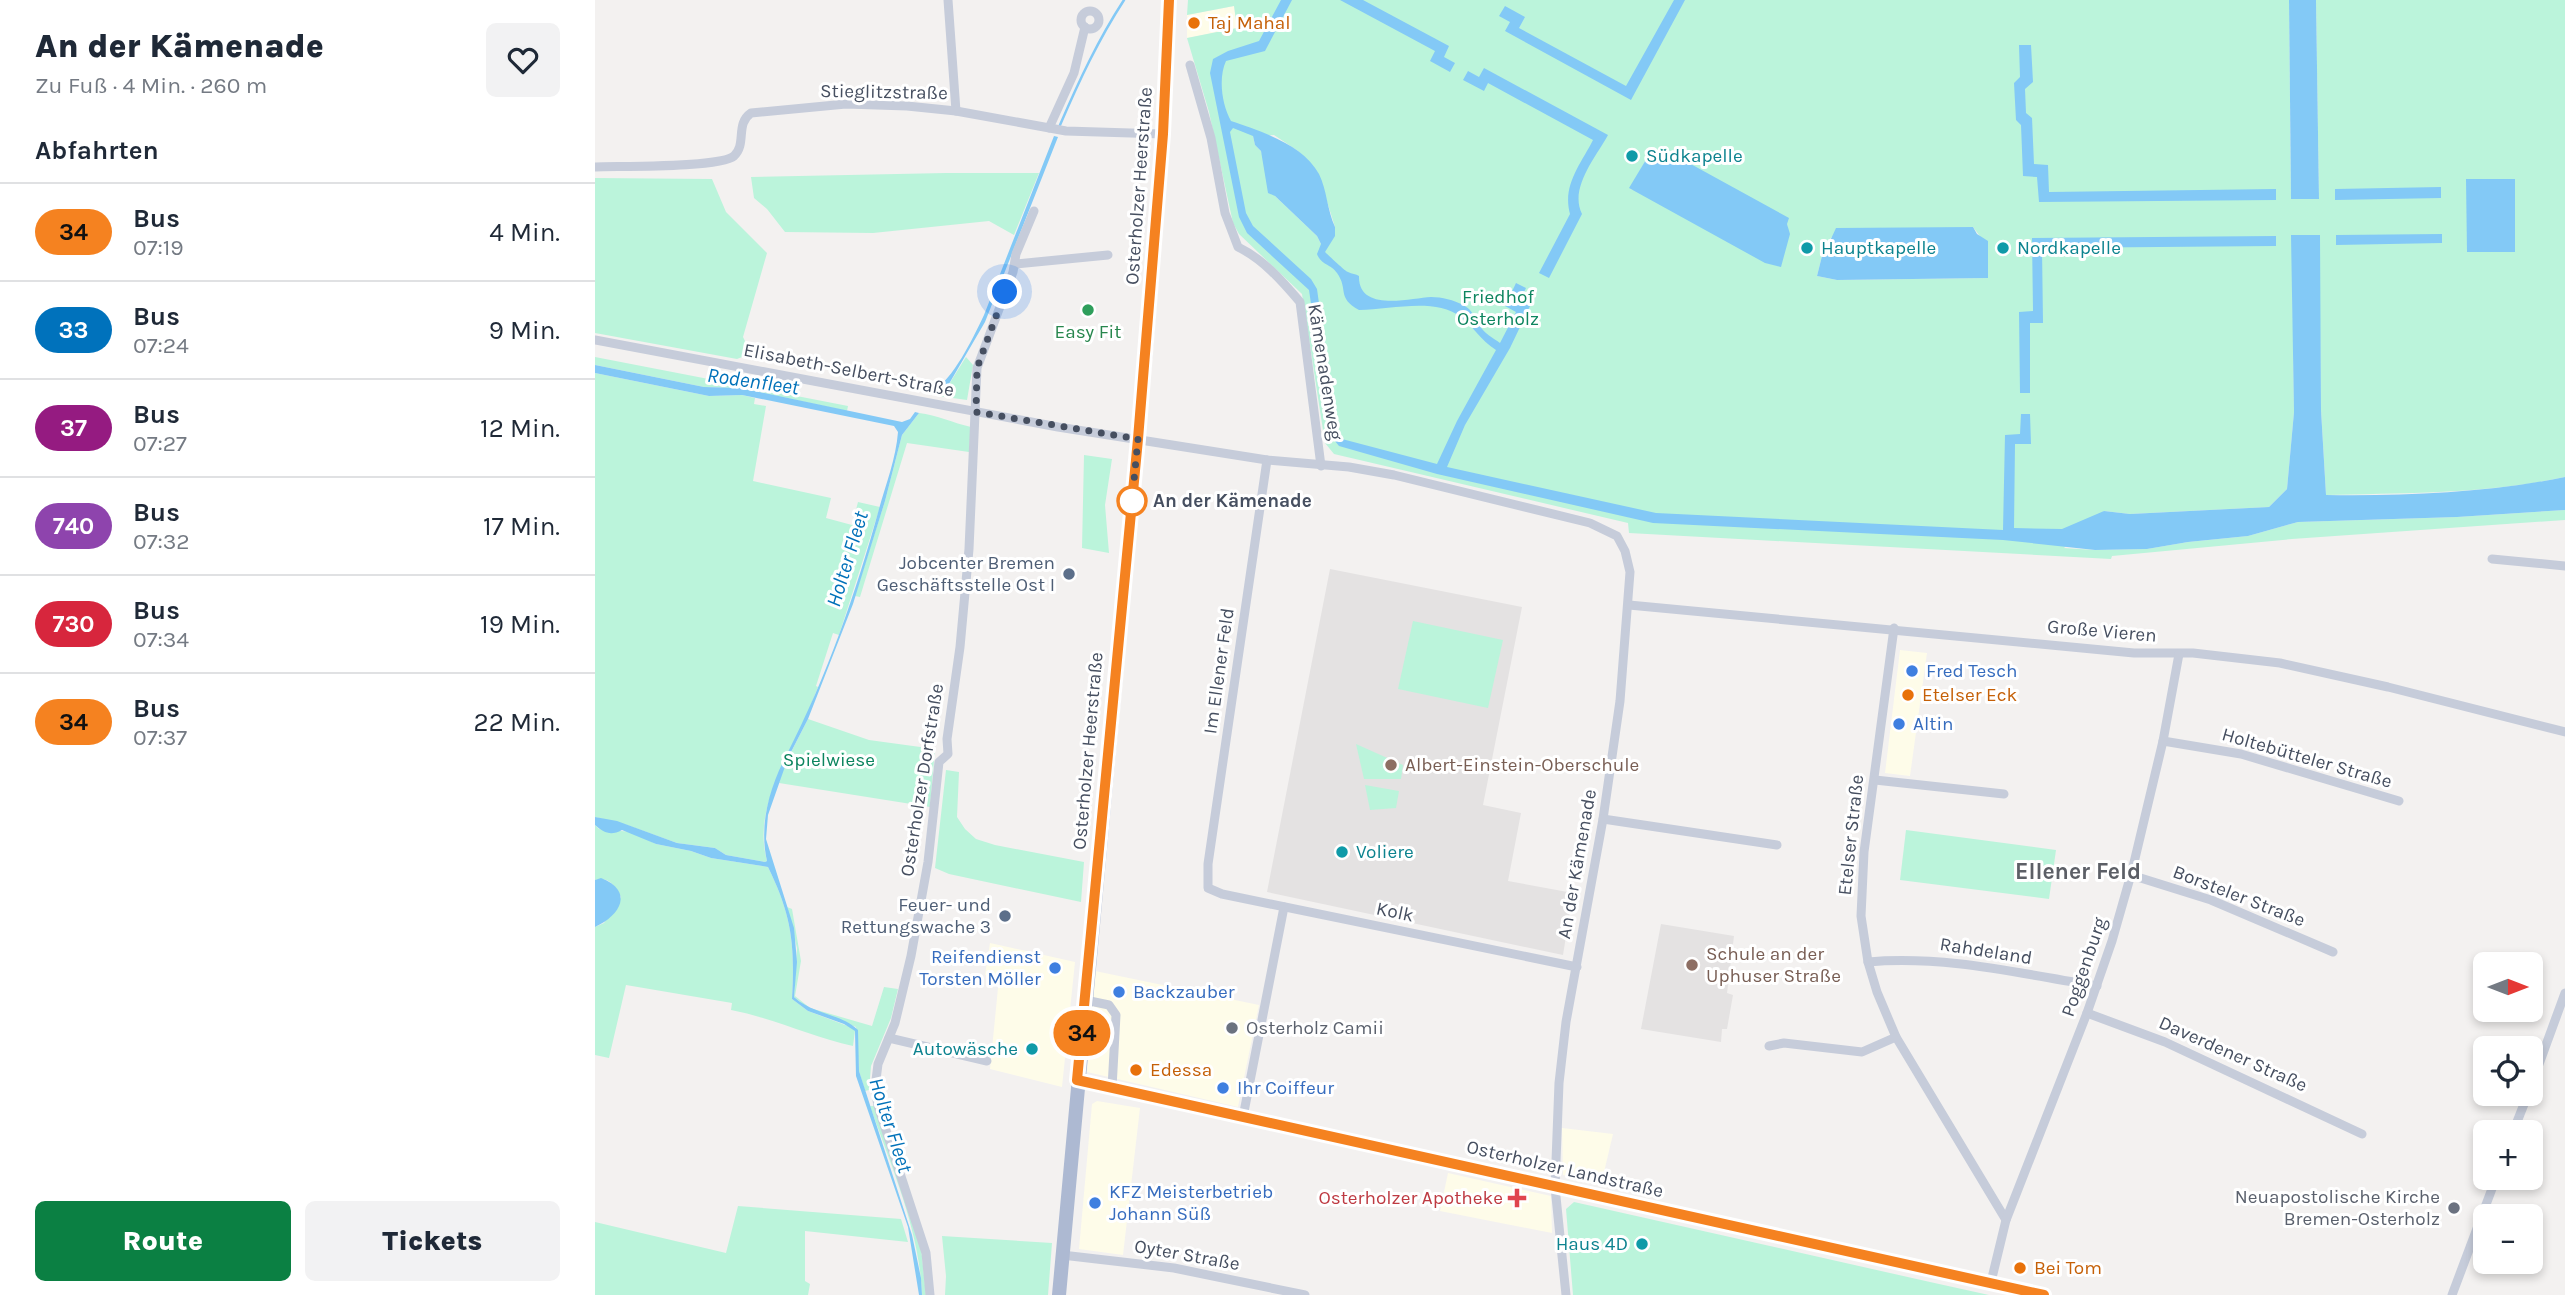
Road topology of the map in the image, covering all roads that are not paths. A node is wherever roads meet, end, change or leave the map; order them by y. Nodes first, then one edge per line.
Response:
1 (949, 0) edge
2 (1169, 0) edge
3 (1084, 27) dead end
4 (1190, 65) dead end
5 (956, 111) junction
6 (1049, 128) junction
7 (1163, 134) junction
8 (595, 167) edge
9 (1034, 211) dead end
10 (1108, 254) dead end
11 (1015, 264) junction
12 (595, 340) edge
13 (976, 412) junction
14 (1138, 439) junction
15 (1267, 460) junction
16 (1321, 466) junction
17 (2492, 559) dead end
18 (2565, 566) edge
19 (1629, 605) junction
20 (1894, 628) junction
21 (2179, 654) junction
22 (2565, 732) edge
23 (2164, 741) junction
24 (1875, 780) junction
25 (2004, 794) dead end
26 (2399, 802) dead end
27 (1604, 819) junction
28 (1777, 845) dead end
29 (2131, 875) junction
30 (1209, 887) joint
31 (1284, 906) junction
32 (2333, 952) dead end
33 (1868, 962) junction
34 (1577, 967) junction
35 (2097, 986) junction
36 (2565, 993) edge
37 (1085, 1000) junction
38 (2087, 1013) junction
39 (1896, 1037) junction
40 (889, 1038) junction
41 (1769, 1046) dead end
42 (2543, 1053) edge
43 (987, 1061) dead end
44 (1077, 1080) junction
45 (1112, 1088) junction
46 (1243, 1117) junction
47 (2363, 1134) dead end
48 (1555, 1186) junction
49 (2491, 1190) edge
50 (2006, 1220) junction
51 (1062, 1255) junction
52 (1991, 1282) junction
53 (930, 1295) edge
54 (1059, 1295) edge
55 (1305, 1295) edge
56 (1566, 1295) edge
57 (2044, 1295) edge
58 (2452, 1295) edge

1 - 5 street
2 - 7 main road, Osterholzer Heerstraße
3 - 6 street
4 - 16 street, Kämenadenweg
5 - 6 street, Stieglitzstraße
5 - 8 street, Stieglitzstraße
6 - 7 street, Stieglitzstraße
7 - 14 main road, Osterholzer Heerstraße
9 - 11 street, Osterholzer Dorfstraße
10 - 11 street
11 - 13 street, Osterholzer Dorfstraße
12 - 13 street, Elisabeth-Selbert-Straße
13 - 14 street, Elisabeth-Selbert-Straße
13 - 40 street, Osterholzer Dorfstraße
14 - 15 street, An der Kämenade
14 - 37 main road, Osterholzer Heerstraße
15 - 16 street, An der Kämenade
15 - 30 street, Im Ellener Feld
16 - 19 street, An der Kämenade
17 - 18 street
19 - 20 street, Große Vieren
19 - 27 street, An der Kämenade
20 - 21 street, Große Vieren
20 - 24 street, Etelser Straße
21 - 22 street, Große Vieren
21 - 23 street, Poggenburg
23 - 26 street, Holtebütteler Straße
23 - 29 street, Poggenburg
24 - 25 street
24 - 33 street, Etelser Straße
27 - 28 street
27 - 34 street, An der Kämenade
29 - 32 street, Borsteler Straße
29 - 35 street, Poggenburg
30 - 31 street, Kolk
31 - 34 street, Kolk
31 - 46 street
33 - 35 street, Rahdeland
33 - 39 street, Etelser Straße
34 - 48 street, An der Kämenade
35 - 38 street, Poggenburg
36 - 42 street
37 - 44 main road, Osterholzer Heerstraße
37 - 45 street
38 - 47 street, Daverdener Straße
38 - 50 street, Poggenburg
39 - 41 street
39 - 50 street, Etelser Straße
40 - 43 street
40 - 53 street, Osterholzer Dorfstraße
44 - 45 main road, Osterholzer Landstraße
44 - 51 main road, Osterholzer Heerstraße
45 - 46 main road, Osterholzer Landstraße
46 - 48 main road, Osterholzer Landstraße
48 - 52 main road, Osterholzer Landstraße
48 - 56 street, An der Kämenade
49 - 58 street
50 - 52 street, Poggenburg
51 - 54 main road, Osterholzer Heerstraße
51 - 55 street, Oyter Straße
52 - 57 main road, Osterholzer Landstraße

